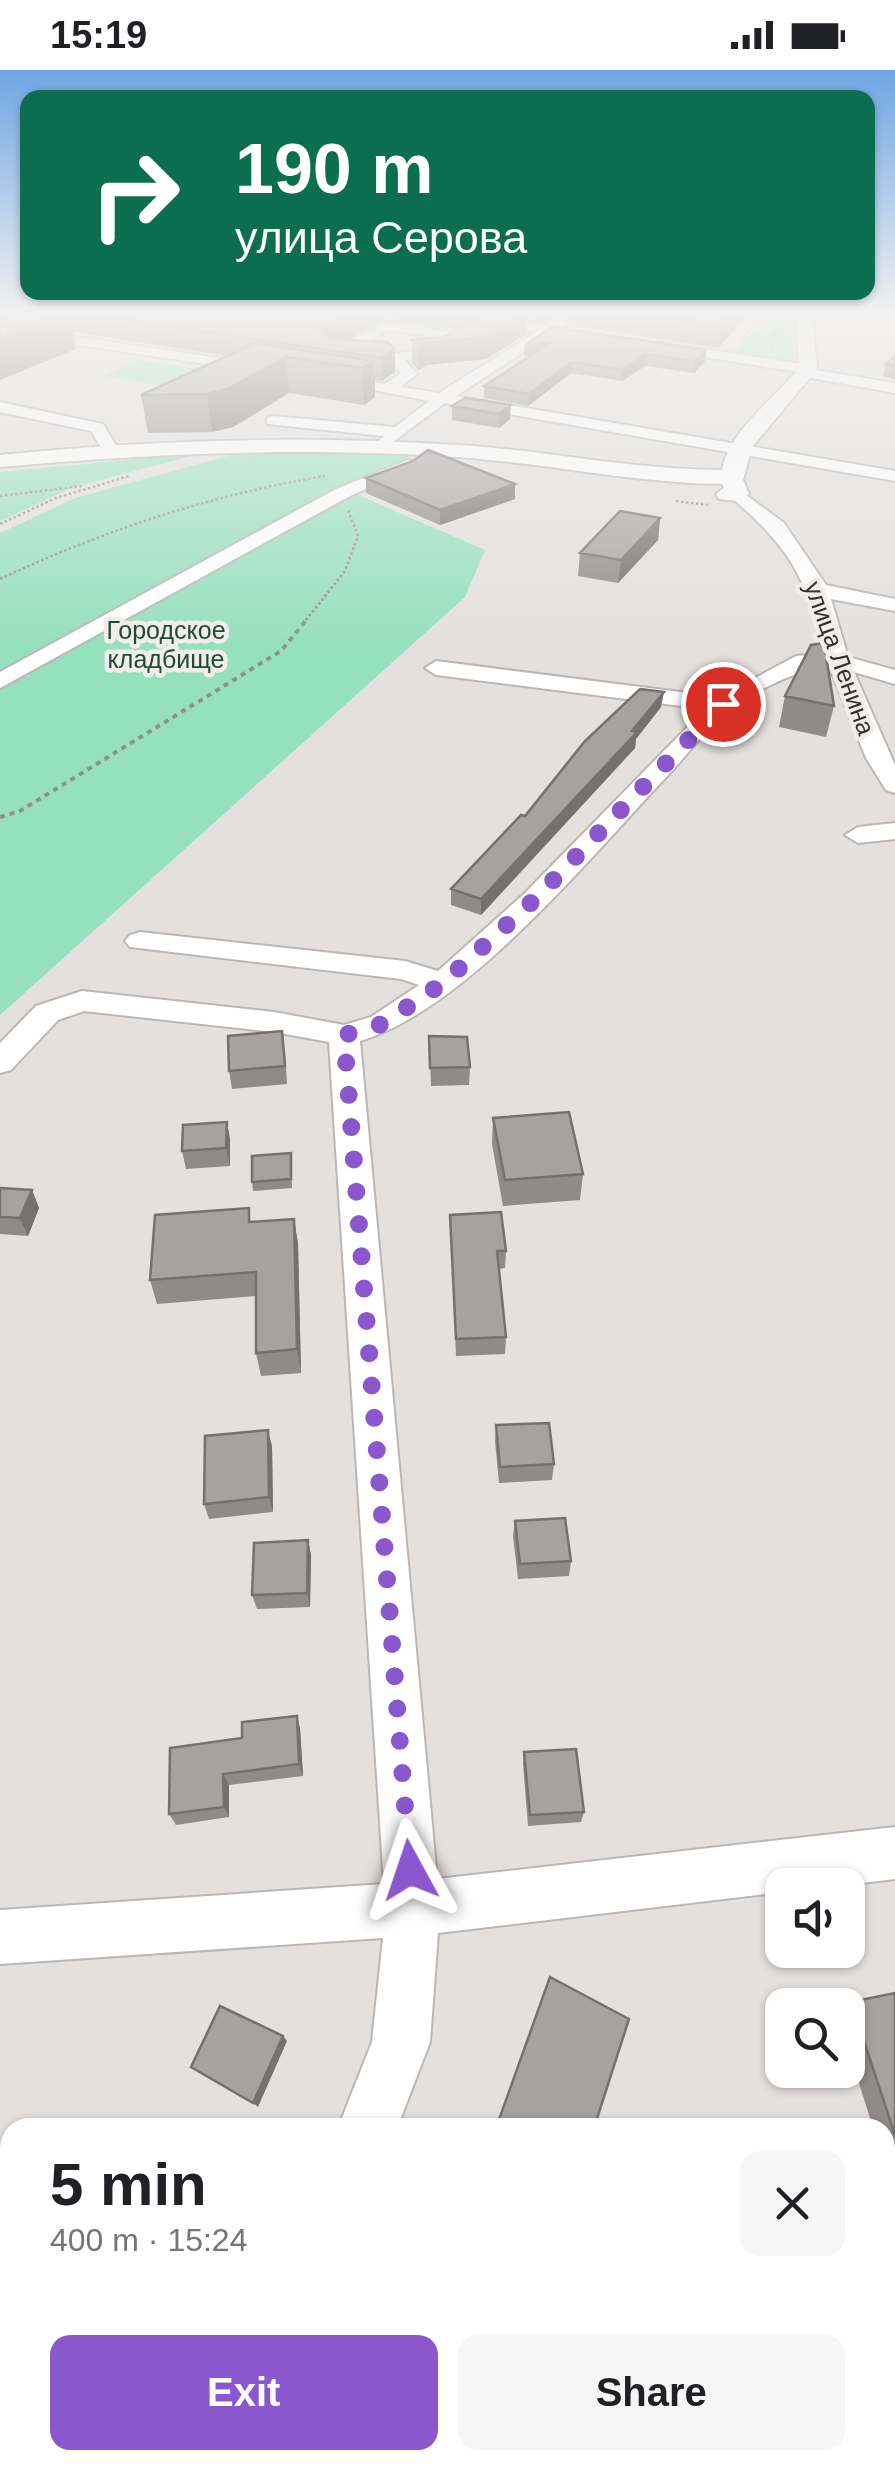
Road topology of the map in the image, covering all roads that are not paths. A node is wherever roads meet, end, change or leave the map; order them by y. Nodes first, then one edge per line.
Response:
1 (76, 422) edge
2 (278, 422) edge
3 (414, 422) edge
4 (588, 422) edge
5 (763, 422) edge
6 (391, 442) junction
7 (740, 448) junction
8 (112, 450) junction
9 (435, 454) junction
10 (0, 462) edge
11 (523, 465) junction
12 (895, 476) edge
13 (734, 486) junction
14 (820, 590) junction
15 (895, 605) edge
16 (838, 661) junction
17 (436, 668) dead end
18 (895, 678) edge
19 (0, 680) edge
20 (723, 704) junction
21 (895, 785) edge
22 (895, 831) edge
23 (858, 836) dead end
24 (140, 941) dead end
25 (443, 983) junction
26 (344, 1035) junction
27 (0, 1062) edge
28 (895, 1853) edge
29 (413, 1909) junction
30 (0, 1937) edge
31 (370, 2118) edge

1 - 8 street
2 - 6 street
3 - 6 street
4 - 7 street
5 - 7 main road
6 - 8 main road
6 - 9 main road
6 - 11 main road
7 - 12 street
7 - 13 main road
8 - 10 main road
9 - 11 main road
9 - 19 street
11 - 13 main road
13 - 14 street, улица Ленина
14 - 15 street
14 - 16 street, улица Ленина
16 - 18 street
16 - 20 street
16 - 21 street, улица Ленина
17 - 20 street
20 - 25 street
22 - 23 street
24 - 25 street
25 - 26 street
26 - 27 street
26 - 29 street
28 - 29 street
29 - 30 street
29 - 31 street

